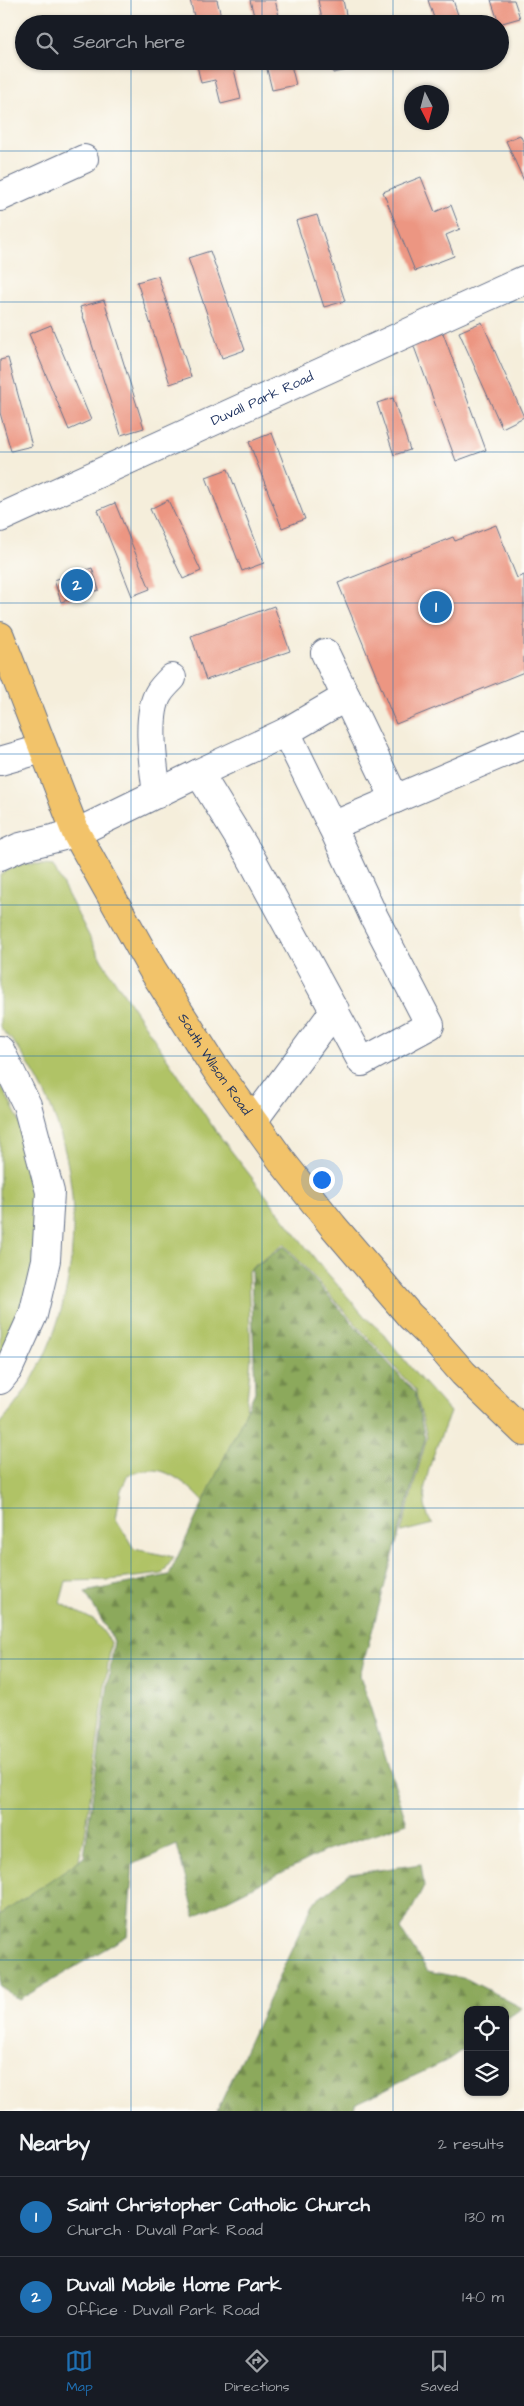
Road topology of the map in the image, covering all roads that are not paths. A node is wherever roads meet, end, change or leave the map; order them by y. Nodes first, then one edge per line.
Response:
1 (84, 159) dead end
2 (0, 197) edge
3 (524, 280) edge
4 (0, 518) edge
5 (1, 645) edge
6 (325, 653) dead end
7 (172, 678) dead end
8 (346, 698) junction
9 (286, 732) junction
10 (524, 744) edge
11 (42, 749) junction
12 (0, 761) edge
13 (199, 773) junction
14 (157, 794) junction
15 (395, 799) junction
16 (332, 826) junction
17 (76, 833) junction
18 (0, 856) edge
19 (335, 1010) junction
20 (0, 1050) edge
21 (253, 1121) junction
22 (0, 1380) edge
23 (524, 1432) edge

1 - 2 street
3 - 4 street, Duvall Park Road
5 - 11 main road, South Wilson Road
6 - 8 street
7 - 14 street
8 - 9 street
8 - 15 street
9 - 13 street
9 - 16 street
10 - 15 street
11 - 12 street
11 - 17 main road, South Wilson Road
13 - 14 street
13 - 19 street
14 - 17 street
15 - 16 street
16 - 19 street
17 - 18 street
17 - 21 main road, South Wilson Road
19 - 21 street
20 - 22 street
21 - 23 main road, South Wilson Road

